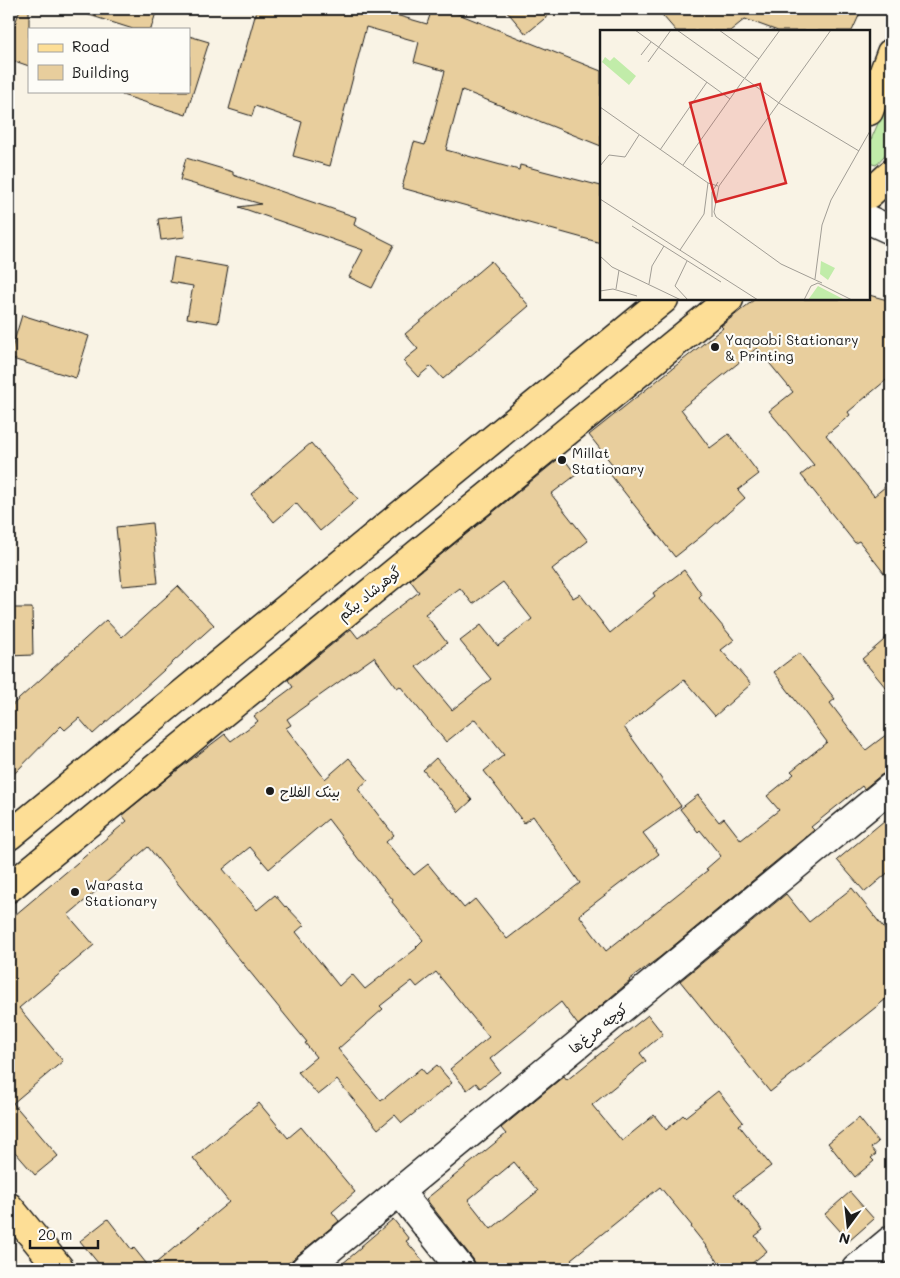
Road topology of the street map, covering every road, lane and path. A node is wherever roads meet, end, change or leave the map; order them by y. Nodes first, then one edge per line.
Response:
1 (891, 53) edge
2 (870, 108) edge
3 (891, 174) edge
4 (891, 188) edge
5 (870, 195) edge
6 (870, 196) edge
7 (870, 220) edge
8 (891, 230) edge
9 (663, 300) edge
10 (728, 300) edge
11 (891, 787) edge
12 (9, 836) edge
13 (9, 888) edge
14 (399, 1192) junction
15 (9, 1207) edge
16 (891, 1240) edge
17 (60, 1269) edge
18 (305, 1269) edge
19 (461, 1269) edge
20 (856, 1269) edge

1 - 2 main road
3 - 5 main road
4 - 6 main road
7 - 8 street
9 - 12 main road
10 - 13 main road, گوهرشاد بیگم
11 - 14 street, کوچه مرغ‌ها
14 - 18 street, کوچه مرغ‌ها
14 - 19 street
15 - 17 main road
16 - 20 street

